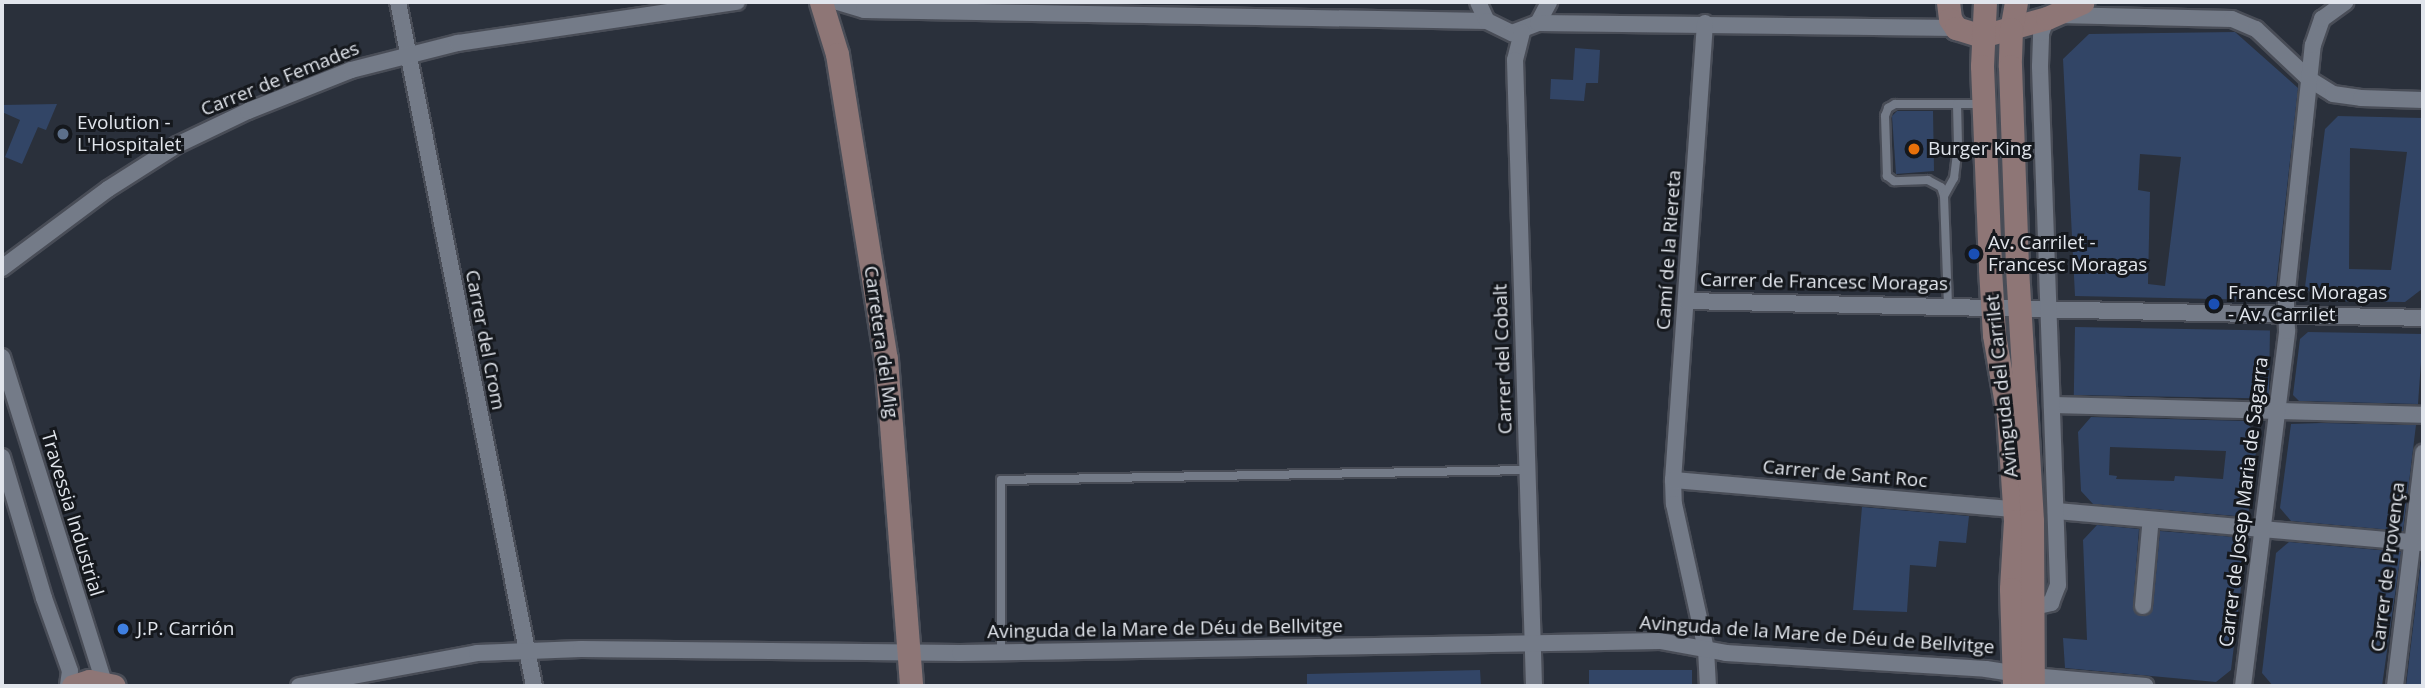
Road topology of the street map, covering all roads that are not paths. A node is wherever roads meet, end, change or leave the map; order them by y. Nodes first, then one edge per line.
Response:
1 (398, 2) edge
2 (737, 2) edge
3 (821, 2) edge
4 (838, 2) edge
5 (1478, 2) edge
6 (1549, 2) edge
7 (1948, 2) edge
8 (1985, 2) edge
9 (2016, 2) edge
10 (2083, 2) edge
11 (2345, 2) edge
12 (2056, 12) edge
13 (1487, 21) junction
14 (1538, 23) junction
15 (1705, 23) junction
16 (1956, 28) junction
17 (2011, 29) junction
18 (1521, 32) junction
19 (1982, 36) junction
20 (407, 54) junction
21 (2309, 79) junction
22 (2423, 100) edge
23 (1957, 104) junction
24 (1984, 104) junction
25 (1944, 196) junction
26 (2, 268) edge
27 (1687, 300) junction
28 (1948, 305) junction
29 (1992, 307) junction
30 (2019, 308) junction
31 (2049, 310) junction
32 (2287, 316) junction
33 (2423, 318) edge
34 (2, 357) edge
35 (2052, 405) junction
36 (2277, 411) junction
37 (2423, 415) edge
38 (2423, 453) edge
39 (2, 457) edge
40 (1528, 470) junction
41 (1673, 480) junction
42 (2014, 509) junction
43 (2056, 511) junction
44 (2150, 527) dead end
45 (2262, 529) junction
46 (2418, 543) edge
47 (2143, 606) dead end
48 (2030, 608) junction
49 (1533, 644) junction
50 (1706, 649) junction
51 (527, 651) junction
52 (1001, 652) junction
53 (908, 653) junction
54 (2023, 680) edge
55 (109, 684) edge
56 (71, 686) edge
57 (299, 686) edge
58 (534, 686) edge
59 (911, 686) edge
60 (1534, 686) edge
61 (1708, 686) edge
62 (2146, 686) edge
63 (2243, 686) edge
64 (2395, 686) edge

1 - 20 street, Carrer del Crom
2 - 20 street, Carrer de Femades
3 - 53 main road, Carretera del Mig
4 - 13 street
5 - 13 street
6 - 14 street
7 - 16 main road
8 - 19 main road, Avinguda del Carrilet
9 - 17 main road, Avinguda del Carrilet
10 - 12 main road
11 - 21 street, Carrer de Josep Maria de Sagarra
12 - 17 main road
12 - 21 street
12 - 31 street
13 - 18 street
14 - 15 street
14 - 18 street
15 - 16 street
15 - 27 street, Camí de la Riereta
16 - 19 main road
17 - 19 main road
17 - 30 main road, Avinguda del Carrilet
18 - 40 street, Carrer del Cobalt
19 - 24 main road, Avinguda del Carrilet
20 - 26 street, Carrer de Femades
20 - 51 street, Carrer del Crom
21 - 22 street
21 - 32 street, Carrer de Josep Maria de Sagarra
23 - 24 lane
23 - 25 lane
23 - 25 lane
24 - 29 main road, Avinguda del Carrilet
25 - 28 lane
27 - 28 street, Carrer de Francesc Moragas
27 - 41 street, Camí de la Riereta
28 - 29 street, Carrer de Francesc Moragas
29 - 30 street, Carrer de Francesc Moragas
29 - 42 main road, Avinguda del Carrilet
30 - 31 street, Carrer de Francesc Moragas
30 - 48 main road, Avinguda del Carrilet
31 - 32 street, Carrer de Francesc Moragas
31 - 35 street
32 - 33 street, Carrer de Francesc Moragas
32 - 36 street, Carrer de Josep Maria de Sagarra
34 - 55 street, Travessia Industrial
35 - 36 street
35 - 43 street
36 - 37 street
36 - 45 street, Carrer de Josep Maria de Sagarra
38 - 46 street, Carrer de Provença
39 - 56 street
40 - 49 street, Carrer del Cobalt
40 - 52 lane
41 - 42 street, Carrer de Sant Roc
41 - 50 street, Camí de la Riereta
42 - 54 main road, Avinguda del Carrilet
43 - 45 street
43 - 48 street
44 - 47 street
45 - 46 street
45 - 63 street, Carrer de Josep Maria de Sagarra
46 - 64 street, Carrer de Provença
48 - 54 main road, Avinguda del Carrilet
49 - 50 street, Avinguda de la Mare de Déu de Bellvitge
49 - 52 street, Avinguda de la Mare de Déu de Bellvitge
49 - 60 street, Carrer del Cobalt
50 - 54 street, Avinguda de la Mare de Déu de Bellvitge
50 - 61 street, Camí de la Riereta
51 - 53 street, Avinguda de la Mare de Déu de Bellvitge
51 - 57 street, Avinguda de la Mare de Déu de Bellvitge
51 - 58 street, Carrer del Crom
52 - 53 street, Avinguda de la Mare de Déu de Bellvitge
53 - 59 main road, Carretera del Mig
54 - 62 street, Avinguda de la Mare de Déu de Bellvitge
55 - 56 main road

